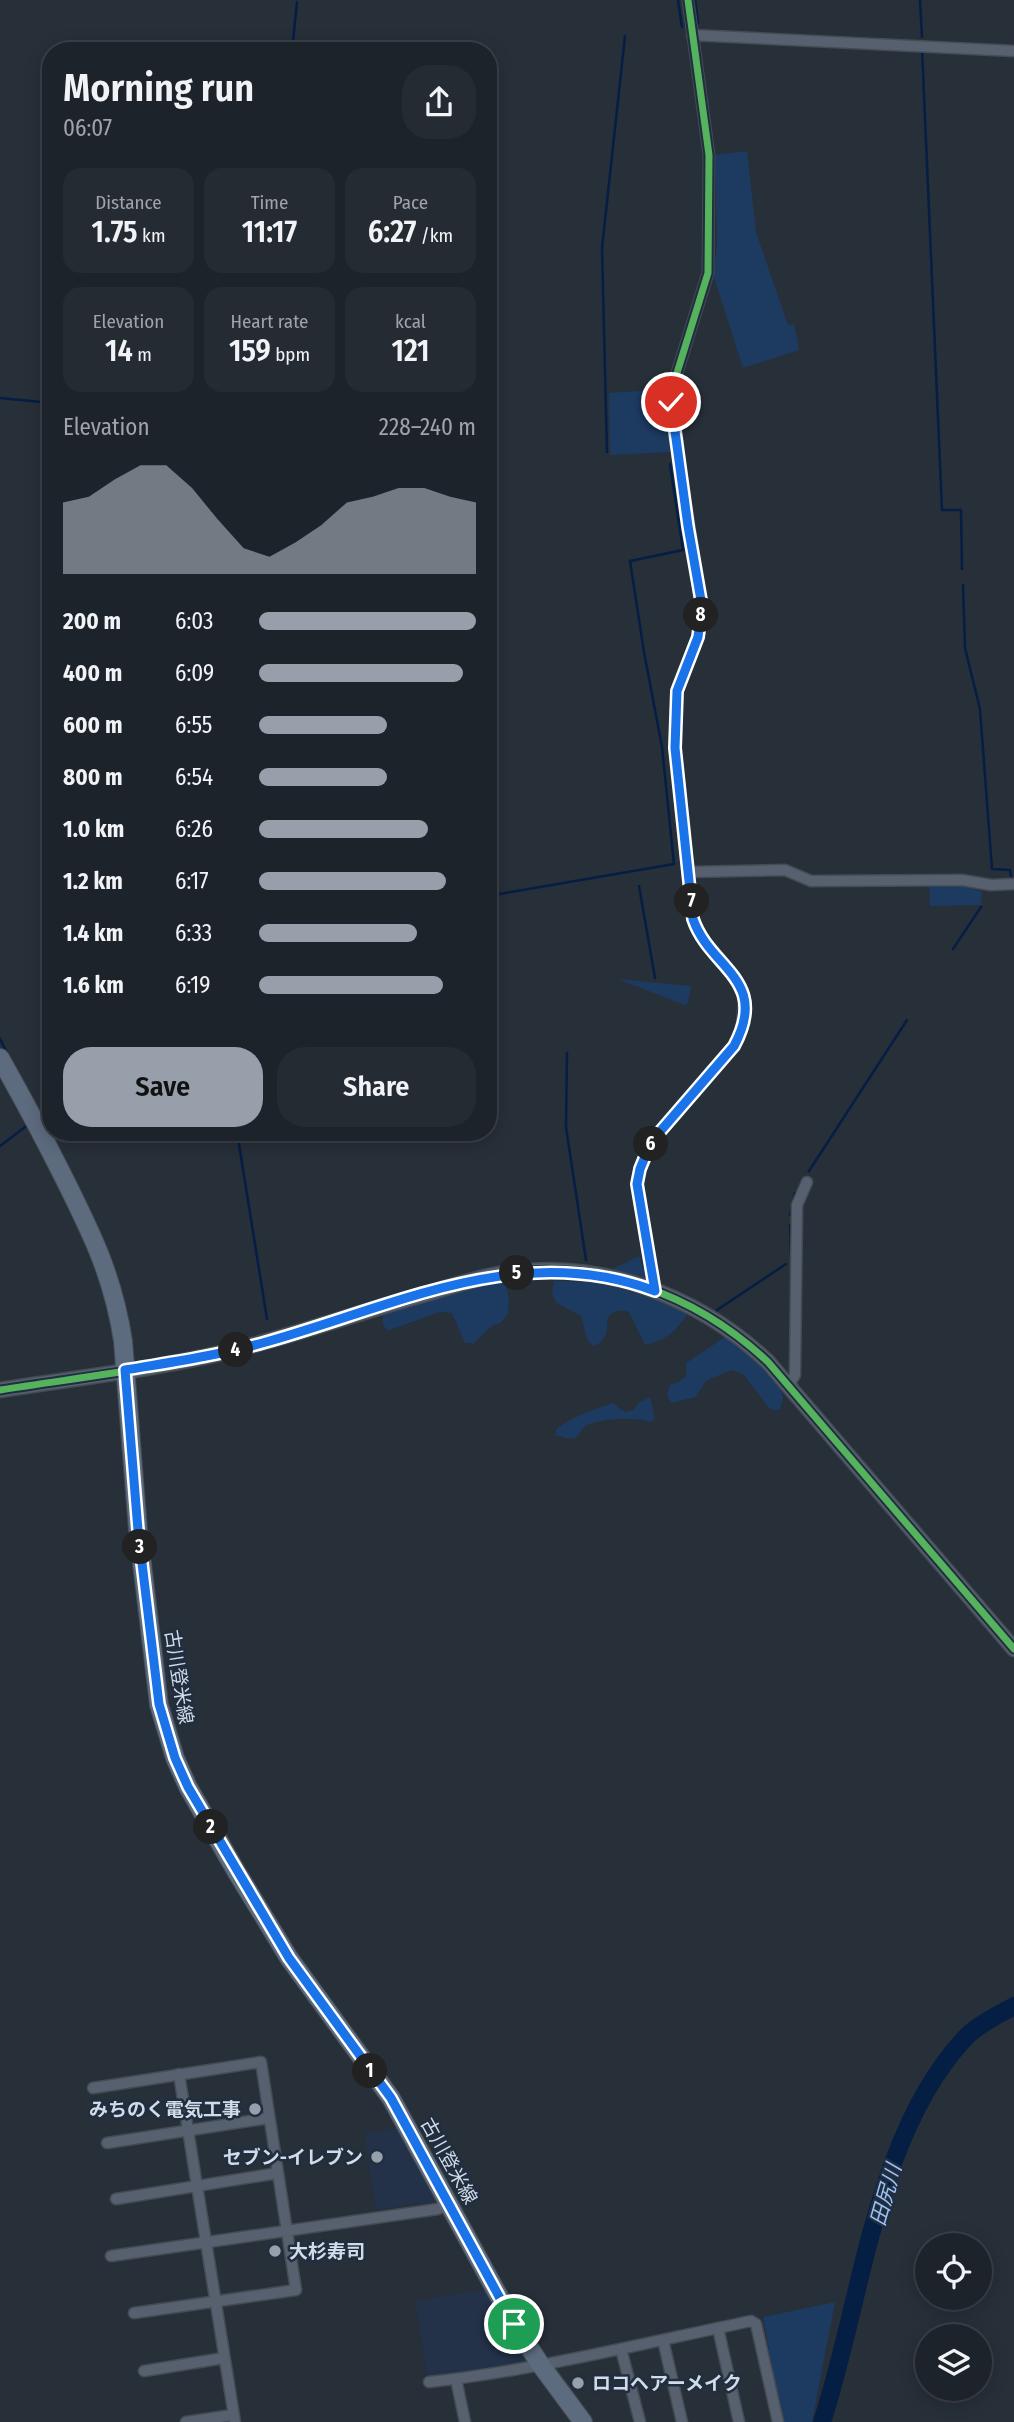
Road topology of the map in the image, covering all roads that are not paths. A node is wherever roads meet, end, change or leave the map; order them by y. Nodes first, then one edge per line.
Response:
1 (688, 0) edge
2 (692, 35) junction
3 (1014, 51) edge
4 (690, 872) junction
5 (1014, 884) edge
6 (0, 1058) edge
7 (42, 1135) edge
8 (45, 1141) edge
9 (807, 1182) dead end
10 (655, 1291) junction
11 (125, 1370) junction
12 (789, 1385) junction
13 (0, 1390) edge
14 (1014, 1649) edge
15 (179, 2074) junction
16 (93, 2088) dead end
17 (269, 2118) junction
18 (188, 2130) junction
19 (107, 2143) dead end
20 (278, 2173) junction
21 (197, 2186) junction
22 (116, 2199) dead end
23 (449, 2203) junction
24 (287, 2231) junction
25 (206, 2242) junction
26 (111, 2256) dead end
27 (215, 2302) junction
28 (134, 2314) dead end
29 (718, 2328) junction
30 (663, 2340) junction
31 (621, 2349) junction
32 (224, 2358) junction
33 (540, 2364) junction
34 (144, 2371) dead end
35 (456, 2379) junction
36 (429, 2382) dead end
37 (234, 2418) edge
38 (186, 2422) edge
39 (465, 2422) edge
40 (583, 2422) edge
41 (640, 2422) edge
42 (682, 2422) edge
43 (739, 2422) edge
44 (778, 2422) edge

1 - 2 street
2 - 3 street
2 - 4 street
4 - 5 street
4 - 10 street
6 - 7 main road, 古川登米線
8 - 11 main road, 古川登米線
9 - 12 street
10 - 11 street
10 - 12 street
11 - 13 street
11 - 23 main road, 古川登米線
12 - 14 street
15 - 16 street
15 - 17 street
15 - 18 street
17 - 18 street
17 - 20 street
18 - 19 street
18 - 21 street
20 - 21 street
20 - 24 street
21 - 22 street
21 - 25 street
23 - 24 street
23 - 33 main road, 古川登米線
24 - 25 street
24 - 27 street
25 - 26 street
25 - 27 street
27 - 28 street
27 - 32 street
29 - 30 street
29 - 43 street
29 - 44 street
30 - 31 street
30 - 42 street
31 - 33 street
31 - 41 street
32 - 34 street
32 - 37 street
33 - 35 street
33 - 40 main road, 古川登米線
35 - 36 street
35 - 39 street
37 - 38 street

